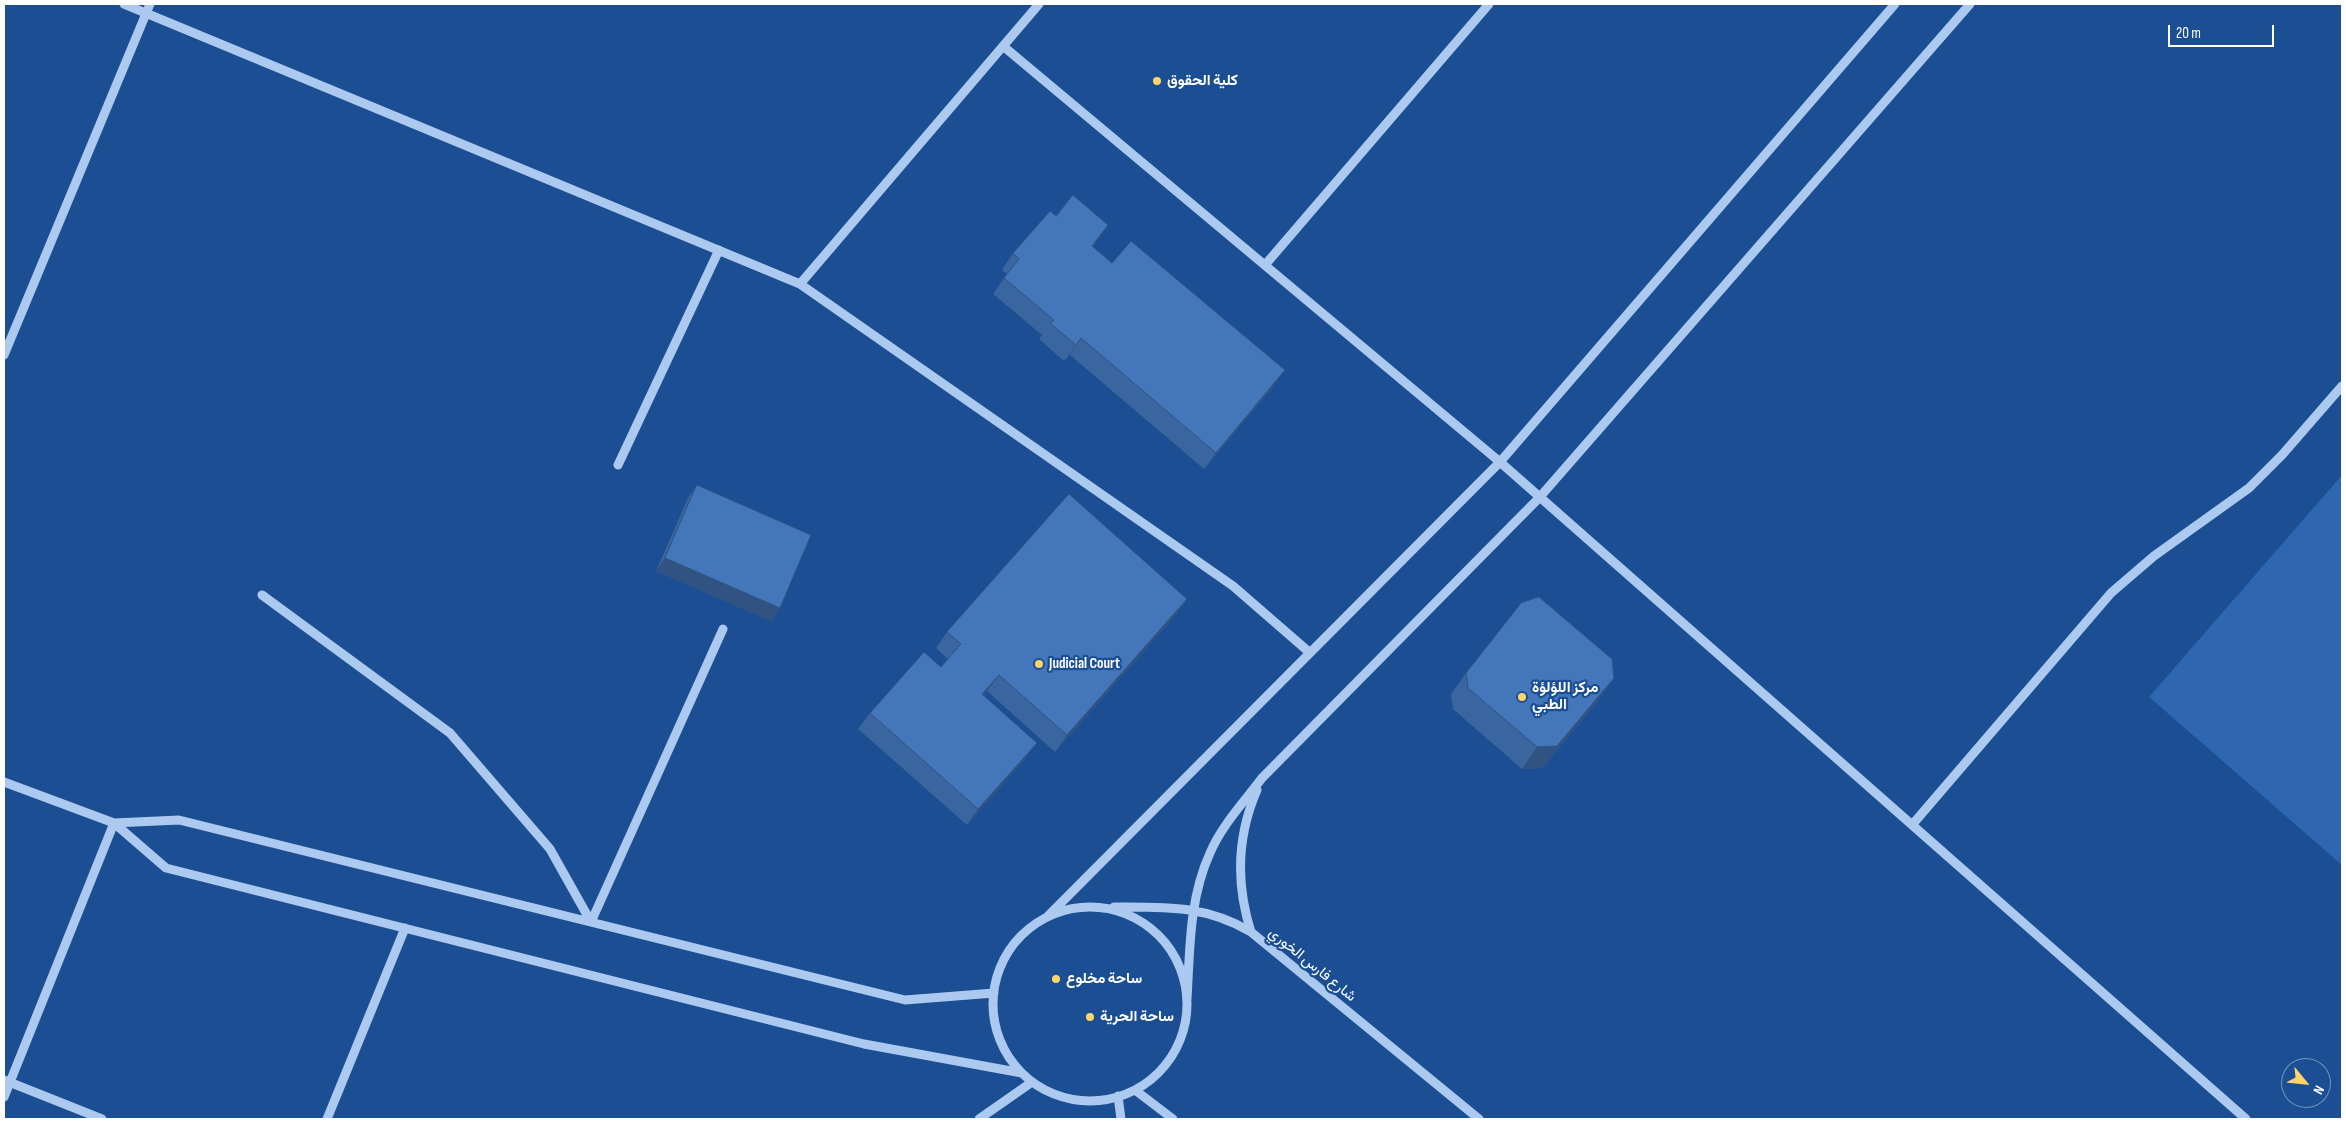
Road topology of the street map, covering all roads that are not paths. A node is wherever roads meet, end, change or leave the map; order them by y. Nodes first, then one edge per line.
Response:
1 (124, 4) edge
2 (150, 4) edge
3 (1039, 4) edge
4 (1489, 4) edge
5 (1895, 4) edge
6 (1970, 4) edge
7 (146, 13) junction
8 (1003, 46) junction
9 (720, 250) junction
10 (1266, 265) junction
11 (800, 284) junction
12 (4, 355) edge
13 (2342, 386) edge
14 (1500, 462) junction
15 (618, 465) dead end
16 (1539, 498) junction
17 (262, 595) dead end
18 (723, 629) dead end
19 (1308, 652) junction
20 (1262, 778) junction
21 (4, 782) edge
22 (114, 823) junction
23 (1912, 824) junction
24 (1097, 907) junction
25 (1193, 909) junction
26 (1047, 917) junction
27 (591, 922) junction
28 (405, 928) junction
29 (1251, 932) junction
30 (994, 992) junction
31 (1187, 999) junction
32 (1022, 1073) junction
33 (7, 1081) edge
34 (1032, 1082) junction
35 (1135, 1090) junction
36 (1118, 1096) junction
37 (4, 1097) edge
38 (102, 1119) edge
39 (327, 1119) edge
40 (979, 1119) edge
41 (1121, 1119) edge
42 (1174, 1119) edge
43 (1479, 1119) edge
44 (2246, 1119) edge

1 - 7 street
2 - 7 street
3 - 8 street
4 - 10 street
5 - 14 street
6 - 16 street
7 - 9 street
7 - 12 street
8 - 10 street
8 - 11 street
9 - 11 street
9 - 15 street
10 - 14 street
11 - 19 street
13 - 23 street
14 - 16 street
14 - 19 street
16 - 20 street
16 - 23 street
17 - 27 street
18 - 27 street
19 - 26 street
20 - 25 street
20 - 29 street
21 - 22 street
22 - 27 street
22 - 28 street
22 - 33 street
23 - 44 street
24 - 25 street, شارع فارس الخوري
24 - 26 street, شارع فارس الخوري
24 - 31 street
25 - 29 street, شارع فارس الخوري
25 - 31 street
26 - 30 street
27 - 30 street
28 - 32 street
28 - 39 street
29 - 43 street, شارع فارس الخوري
30 - 32 street
31 - 35 street
32 - 34 street
33 - 37 street
33 - 38 street
34 - 36 street
34 - 40 street
35 - 36 street
35 - 42 street
36 - 41 street

